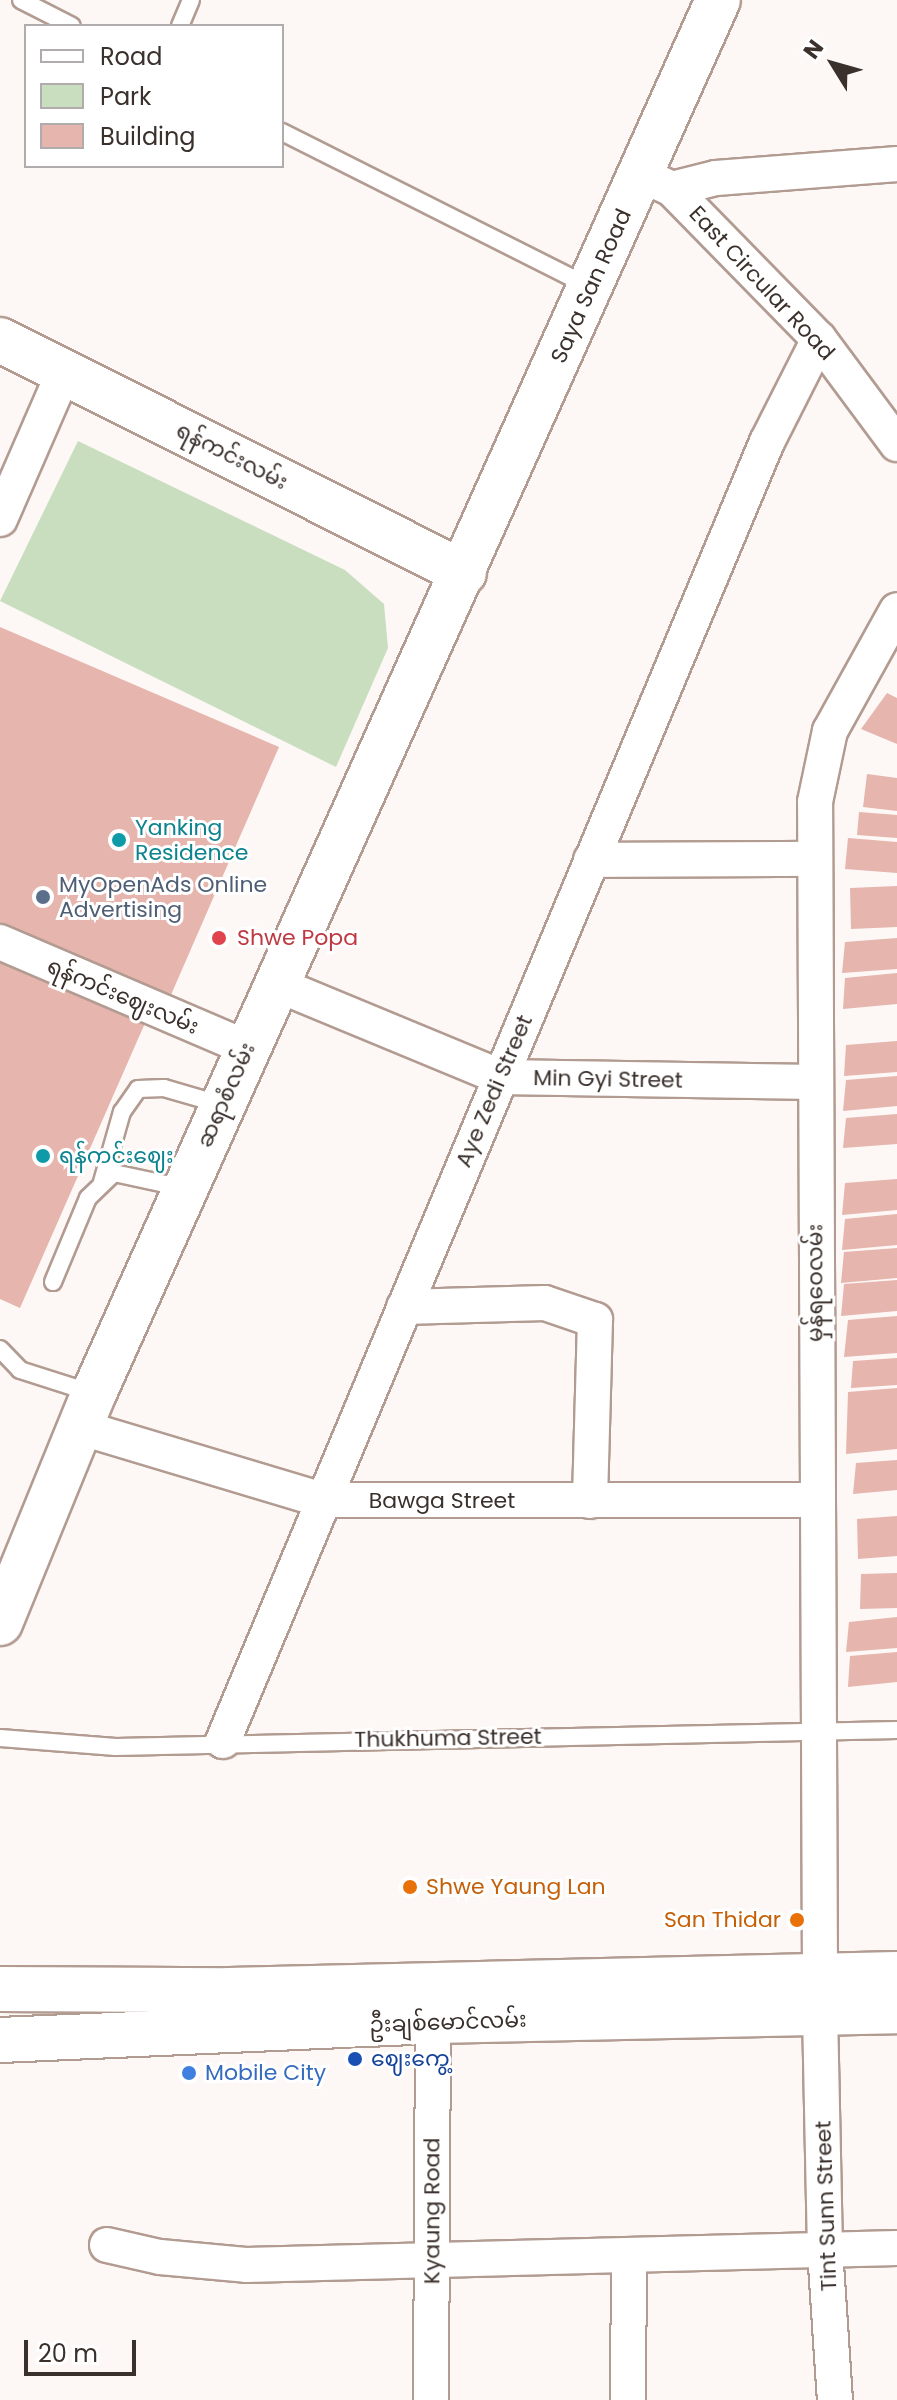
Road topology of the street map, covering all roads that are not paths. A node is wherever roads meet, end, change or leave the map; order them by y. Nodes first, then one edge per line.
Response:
1 (21, 0) edge
2 (191, 0) edge
3 (718, 0) edge
4 (68, 24) edge
5 (181, 24) edge
6 (284, 133) edge
7 (897, 164) edge
8 (657, 182) junction
9 (590, 287) junction
10 (819, 339) junction
11 (0, 340) edge
12 (64, 372) junction
13 (897, 444) edge
14 (0, 519) edge
15 (464, 573) junction
16 (895, 617) edge
17 (814, 859) junction
18 (591, 860) junction
19 (0, 942) edge
20 (276, 984) junction
21 (247, 1048) junction
22 (500, 1077) junction
23 (814, 1082) junction
24 (222, 1105) junction
25 (102, 1184) junction
26 (185, 1188) junction
27 (53, 1282) dead end
28 (404, 1307) junction
29 (4, 1353) edge
30 (0, 1374) edge
31 (86, 1410) junction
32 (322, 1500) junction
33 (816, 1500) junction
34 (590, 1501) junction
35 (0, 1623) edge
36 (897, 1730) edge
37 (817, 1732) junction
38 (0, 1738) edge
39 (223, 1741) junction
40 (0, 1962) edge
41 (897, 1974) edge
42 (0, 1989) edge
43 (71, 1991) junction
44 (820, 1993) junction
45 (897, 2011) edge
46 (433, 2021) junction
47 (76, 2037) junction
48 (0, 2040) edge
49 (0, 2055) edge
50 (107, 2245) dead end
51 (897, 2248) edge
52 (825, 2250) junction
53 (629, 2255) junction
54 (432, 2260) junction
55 (431, 2400) edge
56 (628, 2400) edge
57 (835, 2400) edge

1 - 4 lane
2 - 5 lane
3 - 8 main road, Saya San Road
6 - 9 lane
7 - 8 street
8 - 9 main road, Saya San Road
8 - 10 street, East Circular Road
9 - 15 main road, Saya San Road
10 - 13 street, East Circular Road
10 - 18 street, Aye Zedi Street
11 - 12 main road, ရန်ကင်းလမ်း
12 - 14 street
12 - 15 main road, ရန်ကင်းလမ်း
15 - 20 main road, ဆရာစံလမ်း
16 - 17 street, မှန်ရဝေလမ်း
17 - 18 street
17 - 23 street, မှန်ရဝေလမ်း
18 - 22 street, Aye Zedi Street
19 - 21 street, ရန်ကင်းဈေးလမ်း
20 - 21 main road, ဆရာစံလမ်း
20 - 22 street, Min Gyi Street
21 - 24 main road, ဆရာစံလမ်း
22 - 23 street, Min Gyi Street
22 - 28 street, Aye Zedi Street
23 - 33 street, မှန်ရဝေလမ်း
24 - 25 lane
24 - 26 main road, ဆရာစံလမ်း
25 - 26 lane
25 - 27 lane
26 - 31 main road, ဆရာစံလမ်း
28 - 32 street, Aye Zedi Street
28 - 34 street
29 - 30 lane
29 - 31 lane
31 - 32 street, Bawga Street
31 - 35 main road, ဆရာစံလမ်း
32 - 34 street, Bawga Street
32 - 39 street, Aye Zedi Street
33 - 34 street, Bawga Street
33 - 37 street, မှန်ရဝေလမ်း
36 - 37 lane, Thukhuma Street
37 - 39 lane, Thukhuma Street
37 - 44 street, မှန်ရဝေလမ်း
38 - 39 lane, Thukhuma Street
40 - 43 main road
41 - 44 main road, ဦးချစ်မောင်လမ်း
42 - 43 main road, ဦးချစ်မောင်လမ်း
43 - 44 main road, ဦးချစ်မောင်လမ်း
44 - 45 main road, ဦးချစ်မောင်လမ်း
44 - 46 main road, ဦးချစ်မောင်လမ်း
44 - 52 street, Tint Sunn Street
46 - 47 main road, ဦးချစ်မောင်လမ်း
46 - 54 street, Kyaung Road
47 - 48 main road, ဦးချစ်မောင်လမ်း
47 - 49 main road
50 - 54 street
51 - 52 street
52 - 53 street
52 - 57 street, Tint Sunn Street
53 - 54 street
53 - 56 street
54 - 55 street, Kyaung Road

